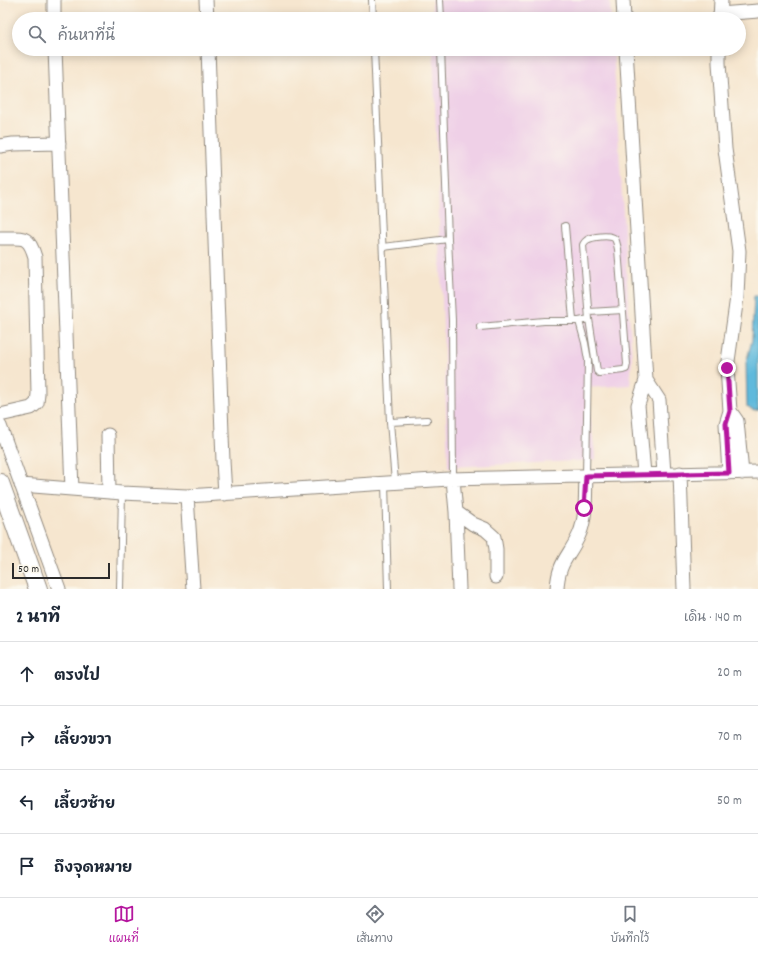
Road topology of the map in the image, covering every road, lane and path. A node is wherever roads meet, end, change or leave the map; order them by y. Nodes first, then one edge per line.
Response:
1 (54, 0) edge
2 (206, 0) edge
3 (372, 0) edge
4 (440, 0) edge
5 (623, 0) edge
6 (721, 0) edge
7 (758, 11) edge
8 (54, 12) edge
9 (207, 12) edge
10 (373, 12) edge
11 (441, 12) edge
12 (624, 12) edge
13 (720, 12) edge
14 (746, 13) edge
15 (56, 56) edge
16 (208, 56) edge
17 (374, 56) edge
18 (442, 56) edge
19 (626, 56) edge
20 (719, 56) edge
21 (59, 143) junction
22 (0, 146) edge
23 (565, 226) dead end
24 (0, 238) edge
25 (448, 239) junction
26 (383, 247) junction
27 (623, 310) junction
28 (588, 312) junction
29 (589, 319) junction
30 (576, 321) junction
31 (480, 327) dead end
32 (646, 380) junction
33 (730, 411) junction
34 (0, 415) edge
35 (427, 420) dead end
36 (390, 422) junction
37 (0, 426) edge
38 (108, 435) dead end
39 (758, 472) edge
40 (729, 473) junction
41 (742, 473) junction
42 (644, 474) junction
43 (664, 474) junction
44 (680, 474) junction
45 (586, 476) junction
46 (453, 479) junction
47 (0, 483) edge
48 (390, 483) junction
49 (21, 485) junction
50 (72, 489) junction
51 (109, 492) junction
52 (122, 493) junction
53 (225, 494) junction
54 (187, 496) junction
55 (456, 512) junction
56 (496, 577) dead end
57 (38, 589) edge
58 (59, 589) edge
59 (120, 589) edge
60 (193, 589) edge
61 (388, 589) edge
62 (459, 589) edge
63 (556, 589) edge
64 (684, 589) edge

1 - 8 street
2 - 9 street
3 - 10 lane
4 - 11 lane
5 - 12 street
6 - 13 street
7 - 14 street
15 - 21 street
16 - 53 street
17 - 26 lane
18 - 25 lane
19 - 32 street
20 - 33 street
21 - 22 street
21 - 50 street
23 - 30 lane
24 - 34 street
25 - 26 lane
25 - 46 lane
26 - 36 lane
27 - 28 lane
27 - 28 lane
27 - 29 lane
28 - 29 lane
29 - 30 lane
30 - 31 lane
30 - 45 lane
32 - 42 street
32 - 43 street
33 - 40 street
33 - 41 street
35 - 36 lane
36 - 48 lane
37 - 49 street
38 - 51 street
39 - 41 street
40 - 41 street
40 - 44 street
42 - 43 street
42 - 45 street
43 - 44 street
44 - 64 street
45 - 46 street
45 - 63 street
46 - 48 street
46 - 55 street
47 - 57 main road
48 - 53 street
48 - 61 lane
49 - 50 street
49 - 58 street
50 - 51 street
51 - 52 street
52 - 54 street
52 - 59 lane
53 - 54 street
54 - 60 street
55 - 56 street
55 - 62 street

